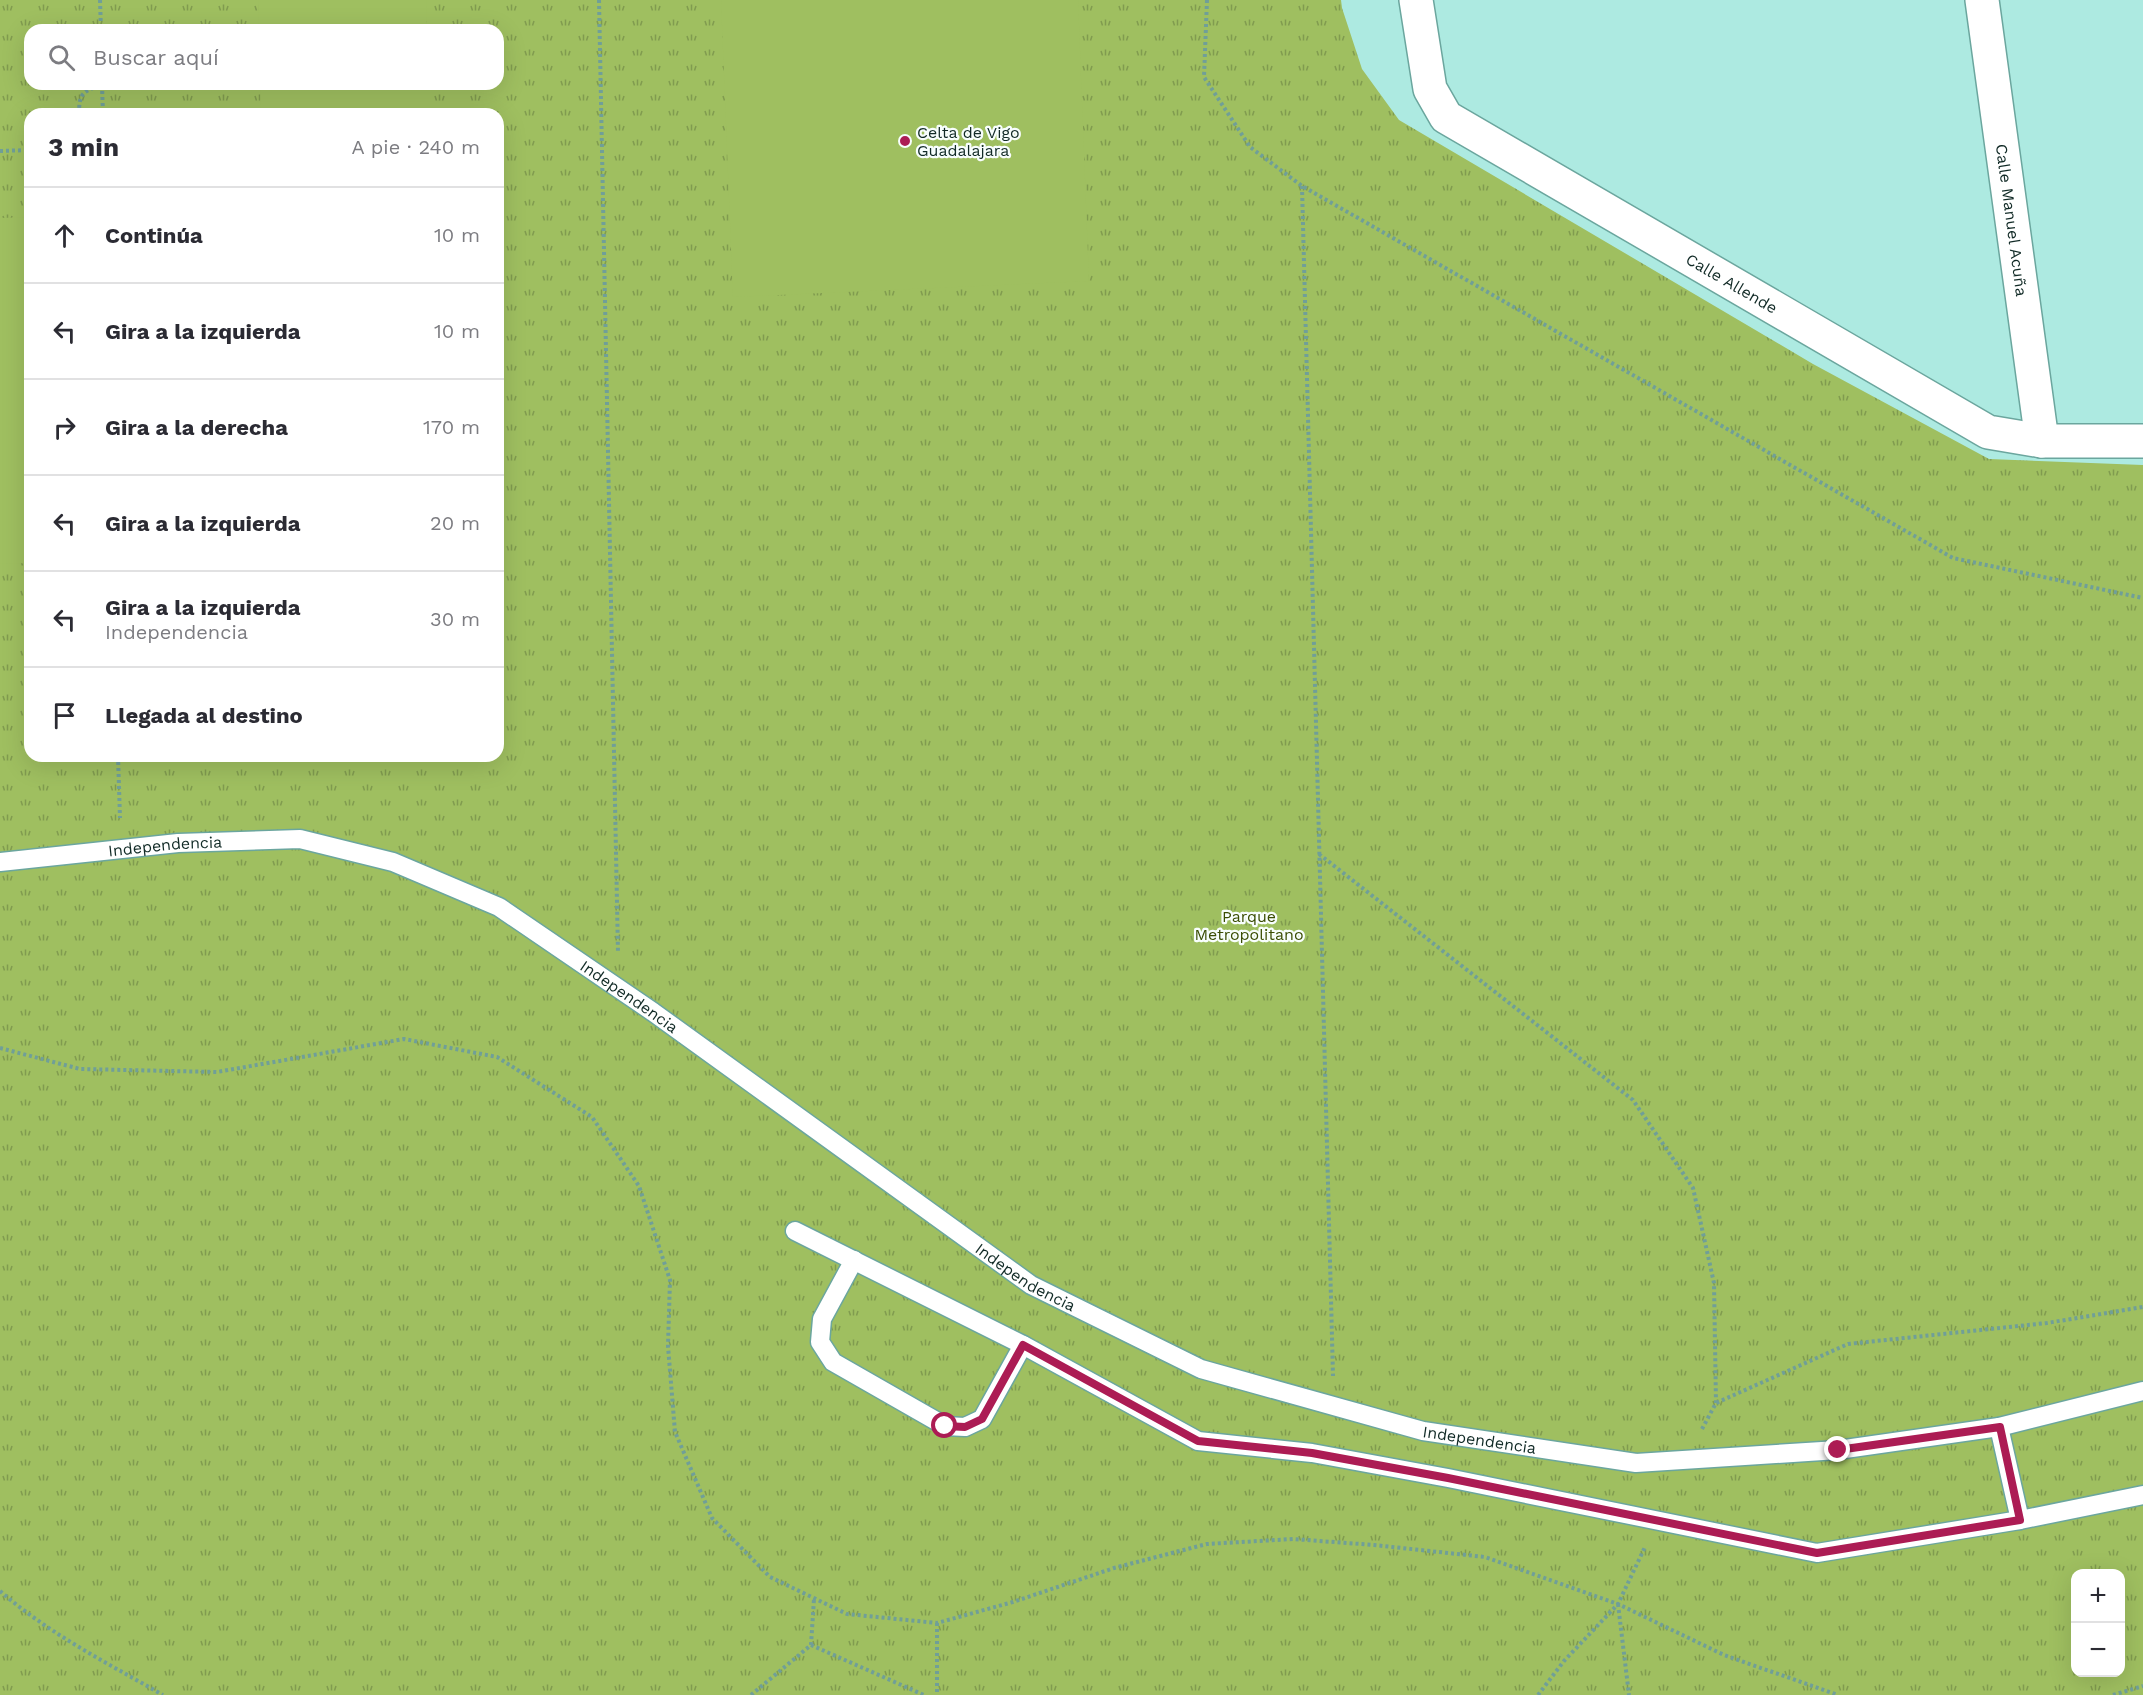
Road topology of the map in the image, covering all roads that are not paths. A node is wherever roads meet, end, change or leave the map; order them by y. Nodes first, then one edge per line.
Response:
1 (1416, 0) edge
2 (1982, 0) edge
3 (2042, 441) junction
4 (2143, 441) edge
5 (0, 862) edge
6 (795, 1231) dead end
7 (855, 1260) junction
8 (1023, 1345) junction
9 (2143, 1391) edge
10 (2000, 1427) junction
11 (2143, 1495) edge
12 (2020, 1520) junction

1 - 3 street, Calle Allende
2 - 3 street, Calle Manuel Acuña
3 - 4 street, Calle Allende
5 - 10 lane, Independencia
6 - 7 lane
7 - 8 lane
7 - 8 lane
8 - 12 lane
9 - 10 lane, Independencia
10 - 12 lane
11 - 12 lane

